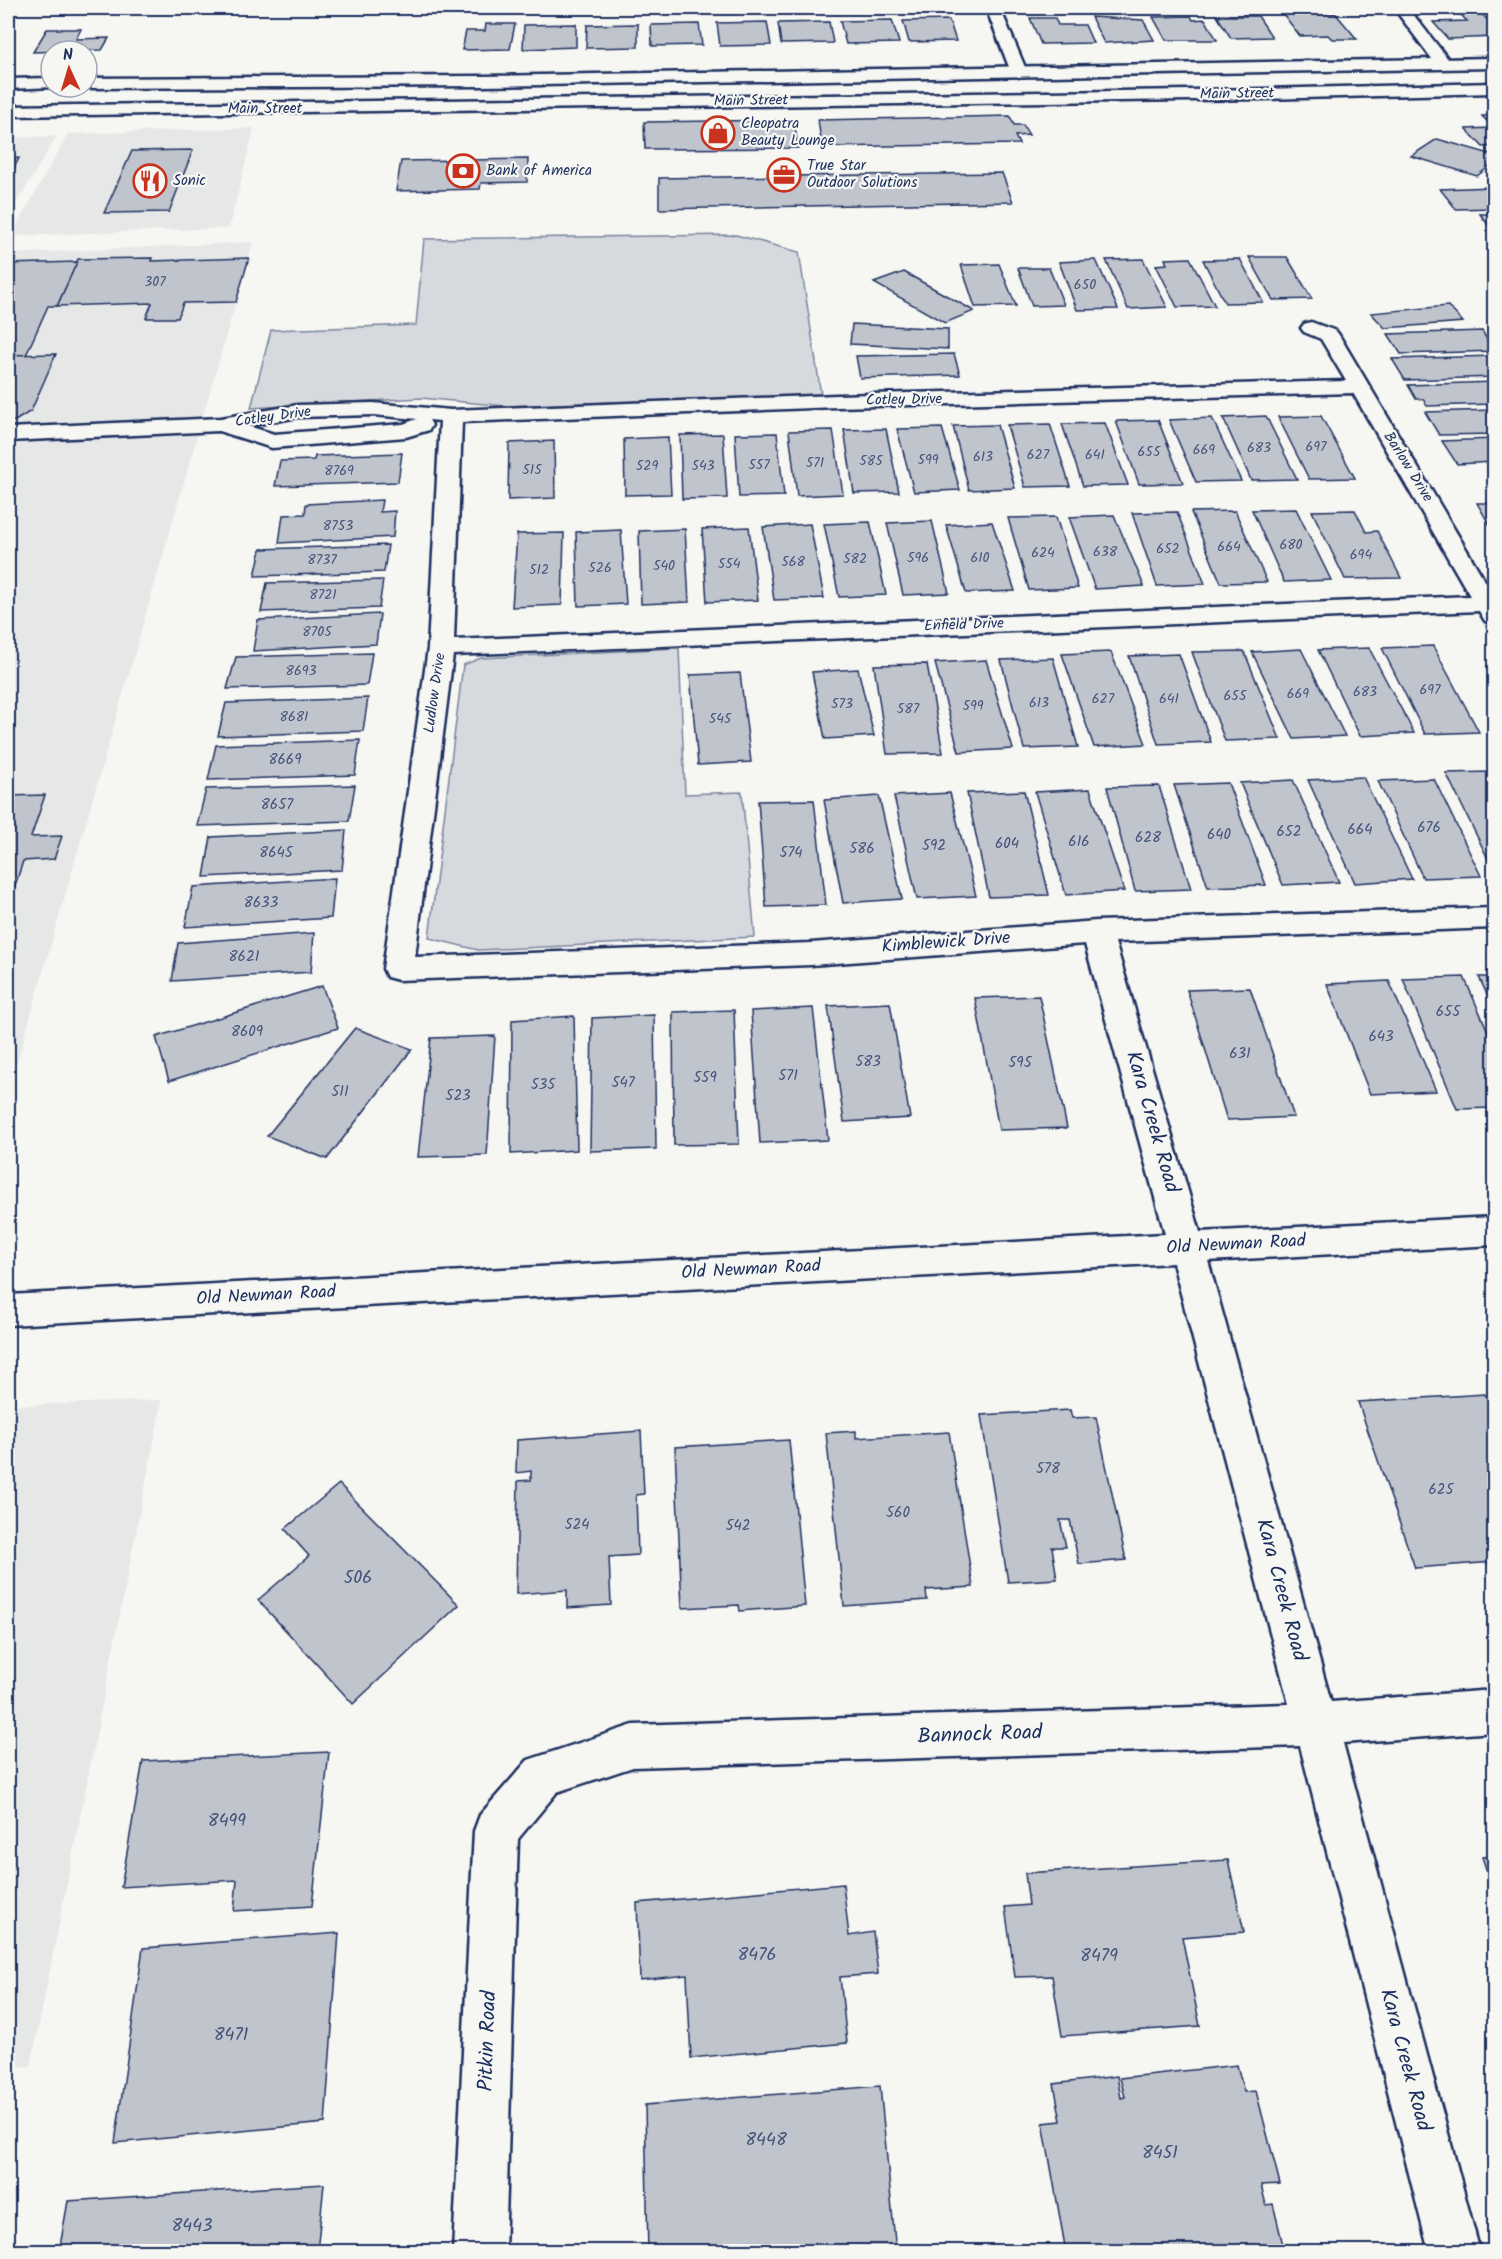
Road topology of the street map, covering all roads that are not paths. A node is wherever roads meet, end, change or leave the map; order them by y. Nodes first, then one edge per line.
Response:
1 (993, 8) edge
2 (1401, 8) edge
3 (1494, 63) edge
4 (1444, 64) junction
5 (1026, 72) junction
6 (39, 83) edge
7 (99, 83) edge
8 (8, 84) edge
9 (1494, 88) edge
10 (1043, 97) junction
11 (8, 111) edge
12 (1311, 328) dead end
13 (1358, 387) junction
14 (451, 416) junction
15 (8, 434) edge
16 (1491, 609) edge
17 (441, 648) junction
18 (1494, 918) edge
19 (1097, 932) junction
20 (398, 969) joint
21 (1494, 1231) edge
22 (1188, 1247) junction
23 (8, 1310) edge
24 (1494, 1711) edge
25 (1317, 1724) junction
26 (496, 1831) joint
27 (479, 2252) edge
28 (1455, 2252) edge

1 - 5 street
2 - 4 street
3 - 4 street, Main Street
4 - 5 street, Main Street
5 - 7 street, Main Street
5 - 10 street
6 - 8 street
9 - 10 street, Main Street
10 - 11 street, Main Street
12 - 13 street, Barlow Drive
13 - 14 street, Cotley Drive
13 - 16 street, Barlow Drive
14 - 15 street, Cotley Drive
14 - 17 street, Ludlow Drive
16 - 17 street, Enfield Drive
17 - 20 street, Ludlow Drive
18 - 19 street, Kimblewick Drive
19 - 20 street, Kimblewick Drive
19 - 22 street, Kara Creek Road
21 - 22 street, Old Newman Road
22 - 23 street, Old Newman Road
22 - 25 street, Kara Creek Road
24 - 25 street, Bannock Road
25 - 26 street, Bannock Road
25 - 28 street, Kara Creek Road
26 - 27 street, Pitkin Road

